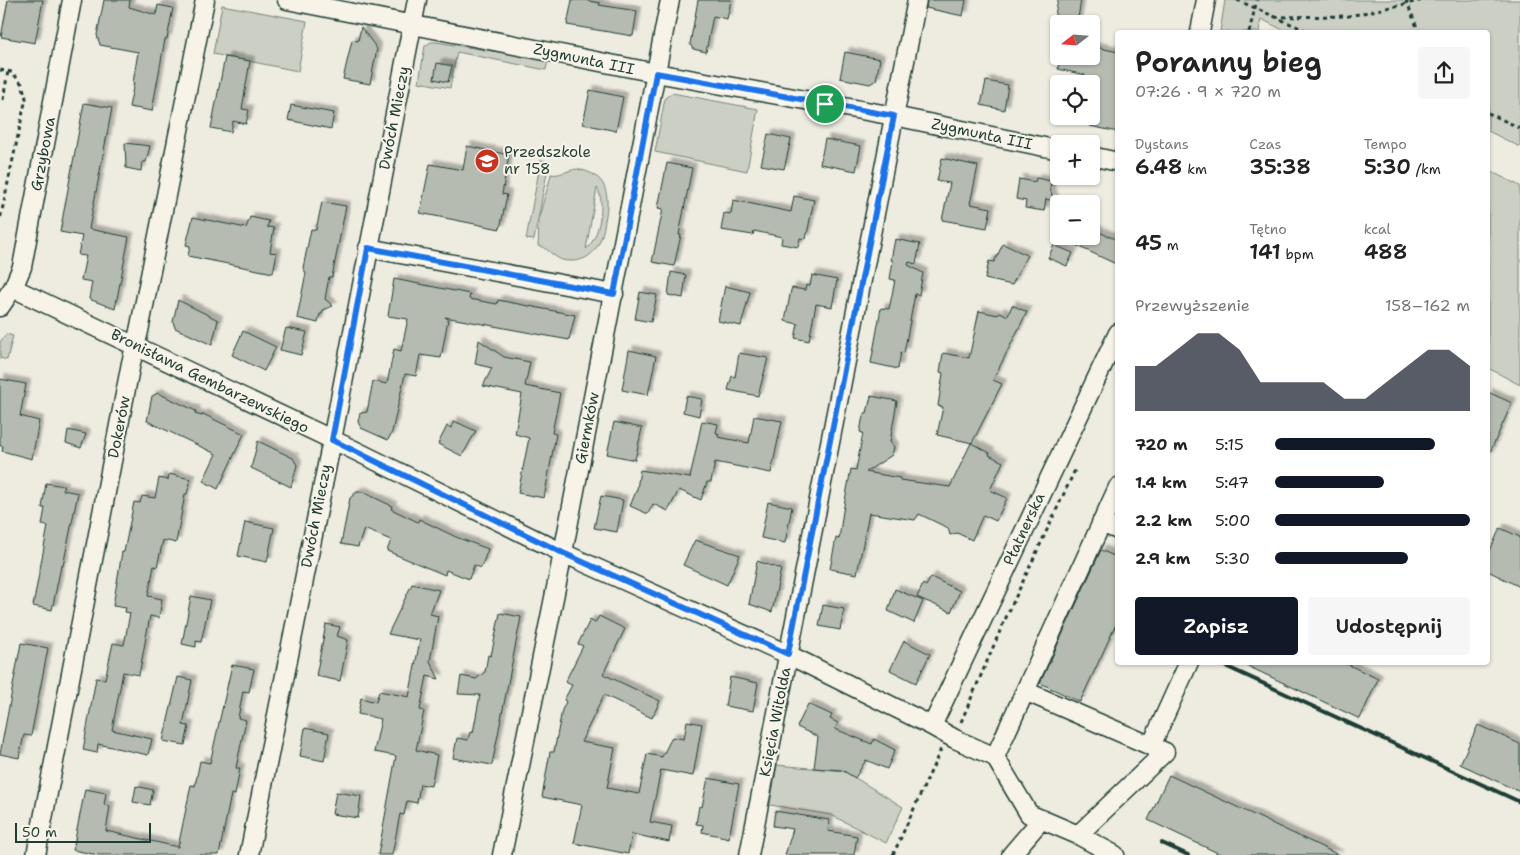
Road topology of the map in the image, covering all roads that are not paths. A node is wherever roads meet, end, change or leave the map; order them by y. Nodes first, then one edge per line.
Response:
1 (72, 0) edge
2 (206, 0) edge
3 (287, 0) edge
4 (417, 0) edge
5 (670, 0) edge
6 (917, 0) edge
7 (1206, 0) edge
8 (412, 24) junction
9 (1200, 30) edge
10 (656, 73) junction
11 (894, 116) junction
12 (1050, 148) edge
13 (1100, 158) edge
14 (1115, 161) edge
15 (368, 248) junction
16 (12, 288) junction
17 (614, 294) junction
18 (1, 304) edge
19 (1115, 339) edge
20 (135, 345) junction
21 (332, 440) junction
22 (1115, 493) edge
23 (1101, 523) junction
24 (1115, 529) edge
25 (563, 553) junction
26 (788, 654) junction
27 (1188, 665) edge
28 (1025, 691) junction
29 (932, 726) junction
30 (1151, 746) junction
31 (995, 757) junction
32 (1042, 820) junction
33 (1078, 836) junction
34 (36, 855) edge
35 (249, 855) edge
36 (502, 855) edge
37 (749, 855) edge
38 (1010, 855) edge
39 (1116, 855) edge

1 - 16 street, Grzybowa
2 - 20 street, Dokerów
3 - 8 street, Zygmunta III
4 - 8 street, Dwóch Mieczy
5 - 10 street, Giermków
6 - 11 street, Księcia Witolda
7 - 9 street
8 - 10 street, Zygmunta III
8 - 15 street, Dwóch Mieczy
10 - 11 street, Zygmunta III
10 - 17 street, Giermków
11 - 12 street, Zygmunta III
11 - 26 street, Księcia Witolda
13 - 14 street
15 - 17 street
15 - 21 street, Dwóch Mieczy
16 - 18 street, Grzybowa
16 - 20 street, Bronisława Gembarzewskiego
17 - 25 street, Giermków
19 - 29 street, Płatnerska
20 - 21 street, Bronisława Gembarzewskiego
20 - 34 street, Dokerów
21 - 25 street, Bronisława Gembarzewskiego
21 - 35 street, Dwóch Mieczy
22 - 23 street
23 - 24 street
23 - 28 street
25 - 26 street, Bronisława Gembarzewskiego
25 - 36 street, Giermków
26 - 29 street, Bronisława Gembarzewskiego
26 - 37 street, Księcia Witolda
27 - 30 street
28 - 30 street
28 - 31 street
29 - 31 street, Bronisława Gembarzewskiego
30 - 33 street
31 - 32 street
32 - 33 street
32 - 38 street
33 - 39 street

